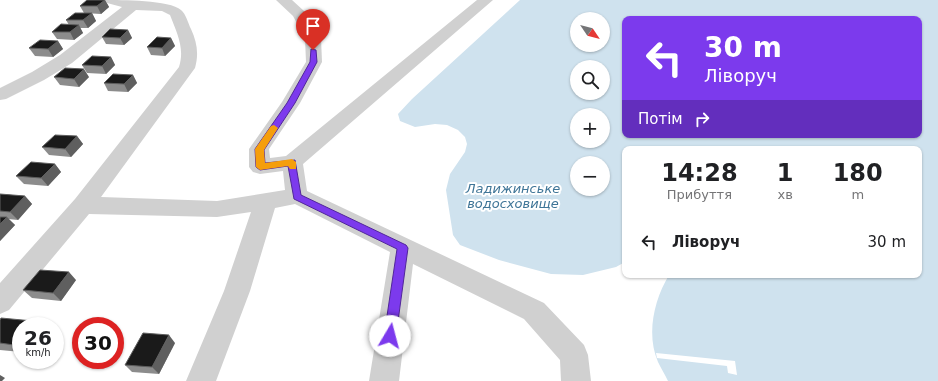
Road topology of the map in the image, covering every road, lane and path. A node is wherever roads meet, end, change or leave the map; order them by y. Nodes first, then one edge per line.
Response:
1 (112, 0) edge
2 (283, 0) edge
3 (486, 0) edge
4 (132, 5) junction
5 (0, 96) edge
6 (292, 162) junction
7 (297, 196) junction
8 (266, 201) junction
9 (83, 205) junction
10 (403, 248) junction
11 (0, 302) edge
12 (200, 381) edge
13 (384, 381) edge
14 (576, 381) edge

1 - 4 street
2 - 6 street
3 - 6 street
4 - 5 street
4 - 9 street
6 - 7 street
7 - 8 street
7 - 10 street
8 - 9 street
8 - 12 street
9 - 11 street
10 - 13 street
10 - 14 street

